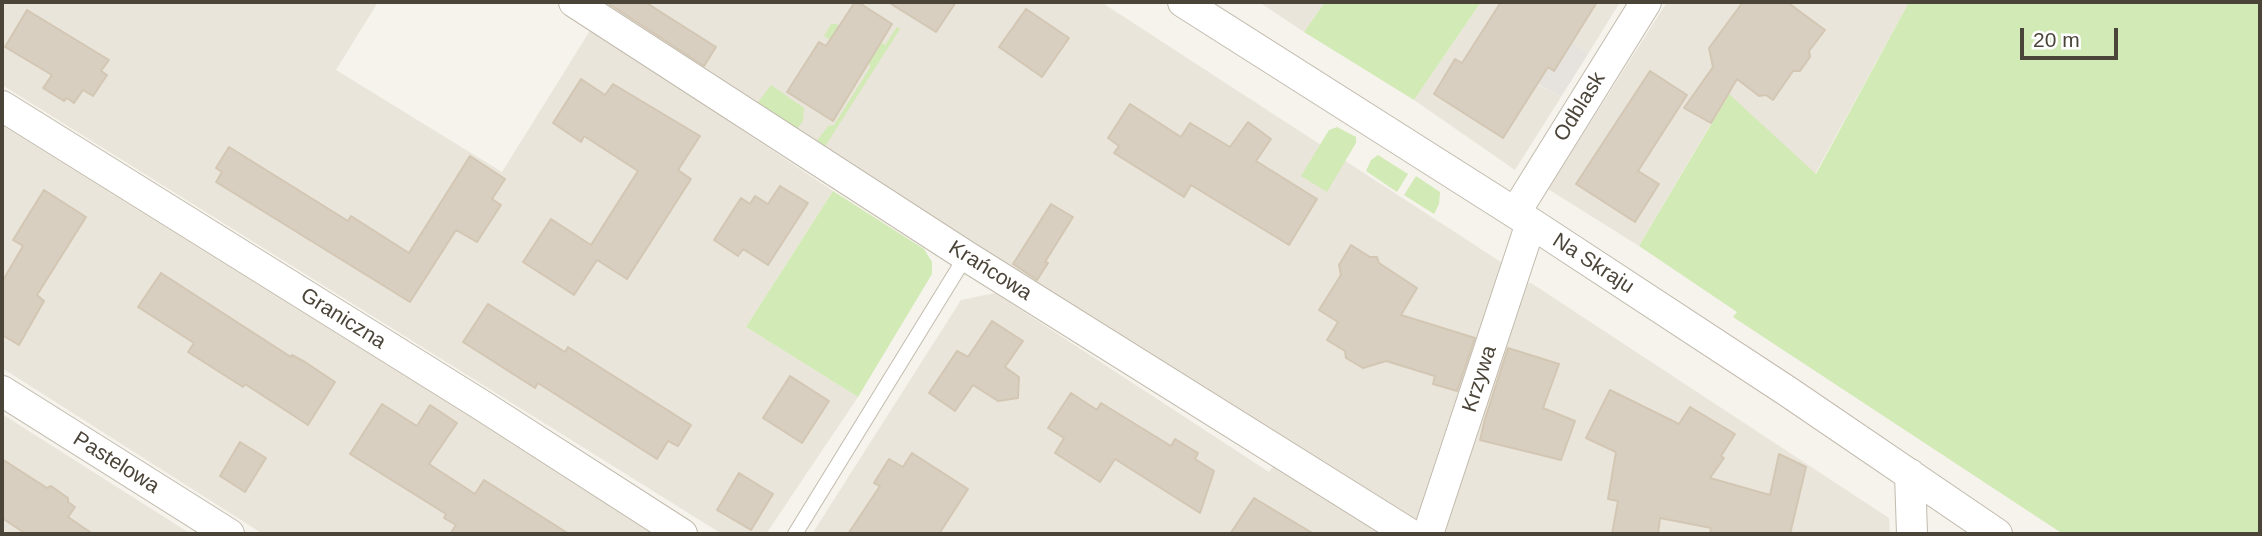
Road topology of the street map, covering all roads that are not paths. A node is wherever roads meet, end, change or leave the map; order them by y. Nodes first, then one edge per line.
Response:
1 (574, 2) edge
2 (1183, 2) edge
3 (1646, 2) edge
4 (2, 106) edge
5 (1523, 218) junction
6 (966, 256) junction
7 (2, 391) edge
8 (1910, 474) junction
9 (229, 534) edge
10 (682, 534) edge
11 (795, 534) edge
12 (1410, 534) edge
13 (1428, 534) edge
14 (1912, 534) edge
15 (1997, 534) edge

1 - 6 street, Krańcowa
2 - 5 street, Na Skraju
3 - 5 street, Odblask
4 - 10 street, Graniczna
5 - 8 street, Na Skraju
5 - 13 street, Krzywa
6 - 11 lane
6 - 12 street, Krańcowa
7 - 9 street, Pastelowa
8 - 14 street
8 - 15 street, Na Skraju

